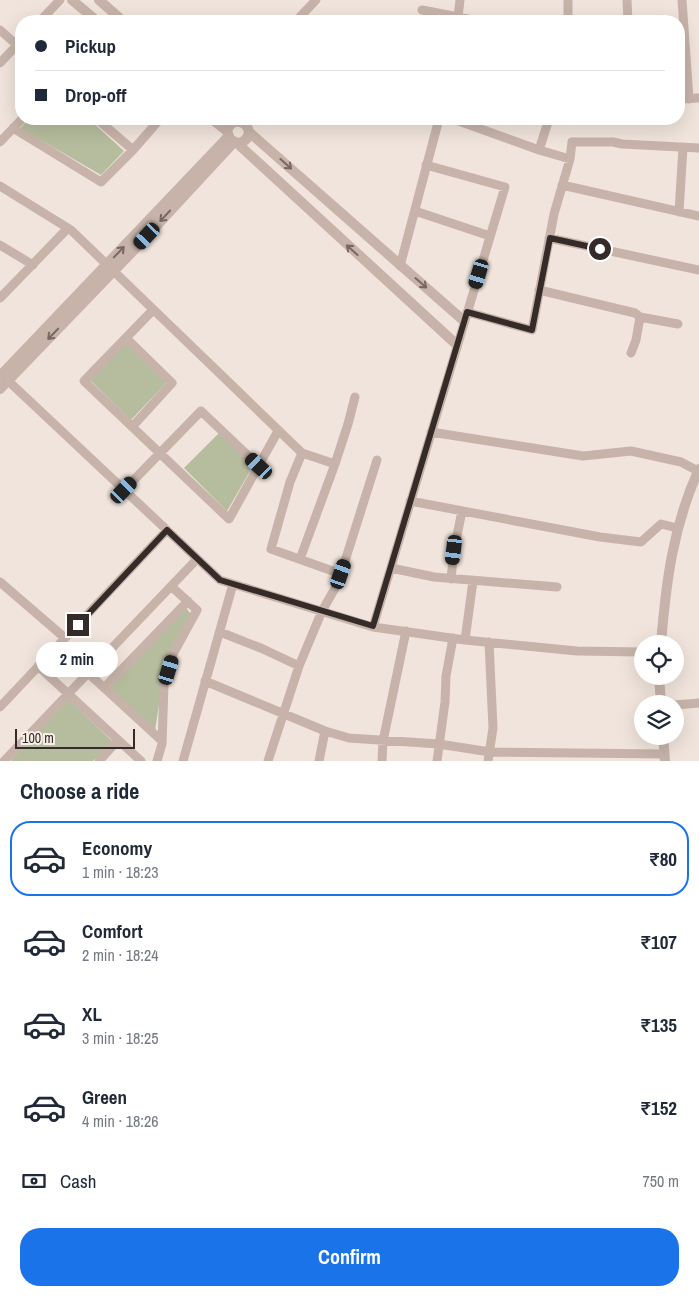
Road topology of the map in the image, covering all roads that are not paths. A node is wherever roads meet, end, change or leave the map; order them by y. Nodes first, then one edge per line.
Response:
1 (60, 0) edge
2 (72, 0) edge
3 (99, 0) edge
4 (316, 0) edge
5 (460, 0) edge
6 (568, 0) edge
7 (627, 0) edge
8 (682, 0) edge
9 (422, 10) dead end
10 (46, 15) edge
11 (90, 15) edge
12 (116, 15) edge
13 (302, 15) edge
14 (442, 15) edge
15 (458, 15) edge
16 (568, 15) edge
17 (628, 15) edge
18 (683, 15) edge
19 (0, 30) edge
20 (15, 40) edge
21 (685, 42) edge
22 (15, 47) edge
23 (0, 63) edge
24 (699, 98) edge
25 (685, 99) edge
26 (689, 99) junction
27 (16, 125) edge
28 (104, 125) edge
29 (155, 125) edge
30 (218, 125) edge
31 (230, 125) edge
32 (244, 125) edge
33 (437, 125) edge
34 (470, 125) edge
35 (547, 125) edge
36 (13, 128) junction
37 (249, 132) junction
38 (231, 138) junction
39 (0, 142) edge
40 (682, 147) junction
41 (699, 148) edge
42 (133, 150) junction
43 (539, 150) junction
44 (570, 159) junction
45 (426, 165) junction
46 (562, 185) junction
47 (0, 186) edge
48 (414, 211) junction
49 (680, 212) junction
50 (699, 216) edge
51 (68, 228) junction
52 (490, 236) junction
53 (550, 238) junction
54 (1, 248) edge
55 (32, 265) junction
56 (400, 266) junction
57 (110, 268) junction
58 (699, 270) edge
59 (539, 290) junction
60 (0, 298) edge
61 (153, 310) junction
62 (466, 316) junction
63 (640, 317) junction
64 (678, 324) dead end
65 (126, 338) junction
66 (458, 345) junction
67 (632, 353) dead end
68 (3, 377) edge
69 (0, 389) edge
70 (355, 397) dead end
71 (132, 427) junction
72 (278, 431) junction
73 (431, 432) junction
74 (160, 453) junction
75 (302, 453) junction
76 (377, 460) dead end
77 (335, 464) junction
78 (259, 466) junction
79 (699, 470) edge
80 (124, 490) junction
81 (410, 501) junction
82 (462, 511) junction
83 (678, 528) junction
84 (167, 530) junction
85 (197, 559) junction
86 (300, 559) junction
87 (391, 568) junction
88 (341, 574) junction
89 (451, 579) junction
90 (473, 581) junction
91 (0, 582) edge
92 (234, 584) junction
93 (172, 586) junction
94 (557, 587) dead end
95 (188, 601) junction
96 (322, 611) junction
97 (373, 626) junction
98 (406, 631) junction
99 (220, 632) junction
100 (662, 635) edge
101 (65, 638) junction
102 (453, 638) junction
103 (465, 640) junction
104 (490, 642) junction
105 (634, 652) edge
106 (38, 666) junction
107 (299, 666) junction
108 (88, 673) junction
109 (205, 681) junction
110 (104, 688) junction
111 (68, 693) junction
112 (699, 703) edge
113 (684, 704) edge
114 (0, 707) edge
115 (284, 714) junction
116 (325, 731) junction
117 (118, 740) junction
118 (162, 741) junction
119 (383, 742) junction
120 (439, 744) junction
121 (489, 756) edge
122 (665, 757) edge
123 (5, 761) edge
124 (99, 761) edge
125 (140, 761) edge
126 (157, 761) edge
127 (183, 761) edge
128 (268, 761) edge
129 (319, 761) edge
130 (382, 761) edge
131 (437, 761) edge

1 - 10 street
2 - 11 street
3 - 12 street
4 - 13 street
5 - 15 street
6 - 16 street
7 - 17 street
8 - 18 street
9 - 14 street
19 - 20 street
21 - 26 street
22 - 23 street
24 - 26 street
25 - 26 street
27 - 36 street
28 - 42 street
29 - 42 street
30 - 38 street
31 - 38 street
32 - 37 street
33 - 45 street
34 - 43 street
35 - 43 street
36 - 39 street
36 - 42 street
37 - 38 street
37 -> 56 street
38 - 57 street
66 -> 38 street
40 - 41 street
40 - 44 street
40 - 49 street
43 - 44 street
44 - 46 street
45 - 48 street
45 - 52 street
46 - 49 street
46 - 53 street
47 - 51 street
48 - 52 street
48 - 56 street
49 - 50 street
51 - 55 street
51 - 57 street
52 - 62 street
53 - 58 street
53 - 59 street
54 - 55 street
55 - 60 street
56 -> 62 street
57 - 61 street
57 - 68 street
59 - 62 street
59 - 63 street
61 - 65 street
61 - 72 street
62 - 66 street
63 - 64 street
63 - 67 street
65 - 71 street
65 - 71 street
66 - 73 street
68 - 69 street
68 - 80 street
70 - 77 street
71 - 74 street
72 - 75 street
72 - 78 street
73 - 79 street
73 - 81 street
74 - 78 street
74 - 78 street
74 - 80 street
75 - 77 street
75 - 86 street
76 - 88 street
77 - 86 street
79 - 83 street
80 - 84 street
81 - 82 street
81 - 87 street
82 - 83 street
82 - 89 street
83 - 100 street
84 - 85 street
84 - 101 street
85 - 92 street
85 - 93 street
86 - 88 street
87 - 89 street
87 - 97 street
88 - 96 street
89 - 90 street
90 - 94 street
90 - 103 street
91 - 101 street
92 - 96 street
92 - 99 street
93 - 95 street
93 - 108 street
95 - 110 street
95 - 118 street
96 - 97 street
96 - 107 street
97 - 98 street
98 - 102 street
98 - 119 street
99 - 107 street
99 - 109 street
101 - 106 street
102 - 103 street
102 - 120 street
103 - 104 street
104 - 105 street
104 - 121 street
106 - 111 street
106 - 114 street
107 - 115 street
108 - 110 street
108 - 111 street
109 - 115 street
109 - 127 street
110 - 118 street
111 - 117 street
111 - 123 street
112 - 113 street
115 - 116 street
115 - 128 street
116 - 119 street
116 - 129 street
117 - 124 street
117 - 125 street
118 - 126 street
119 - 120 street
119 - 130 street
120 - 121 street
120 - 131 street
121 - 122 street

